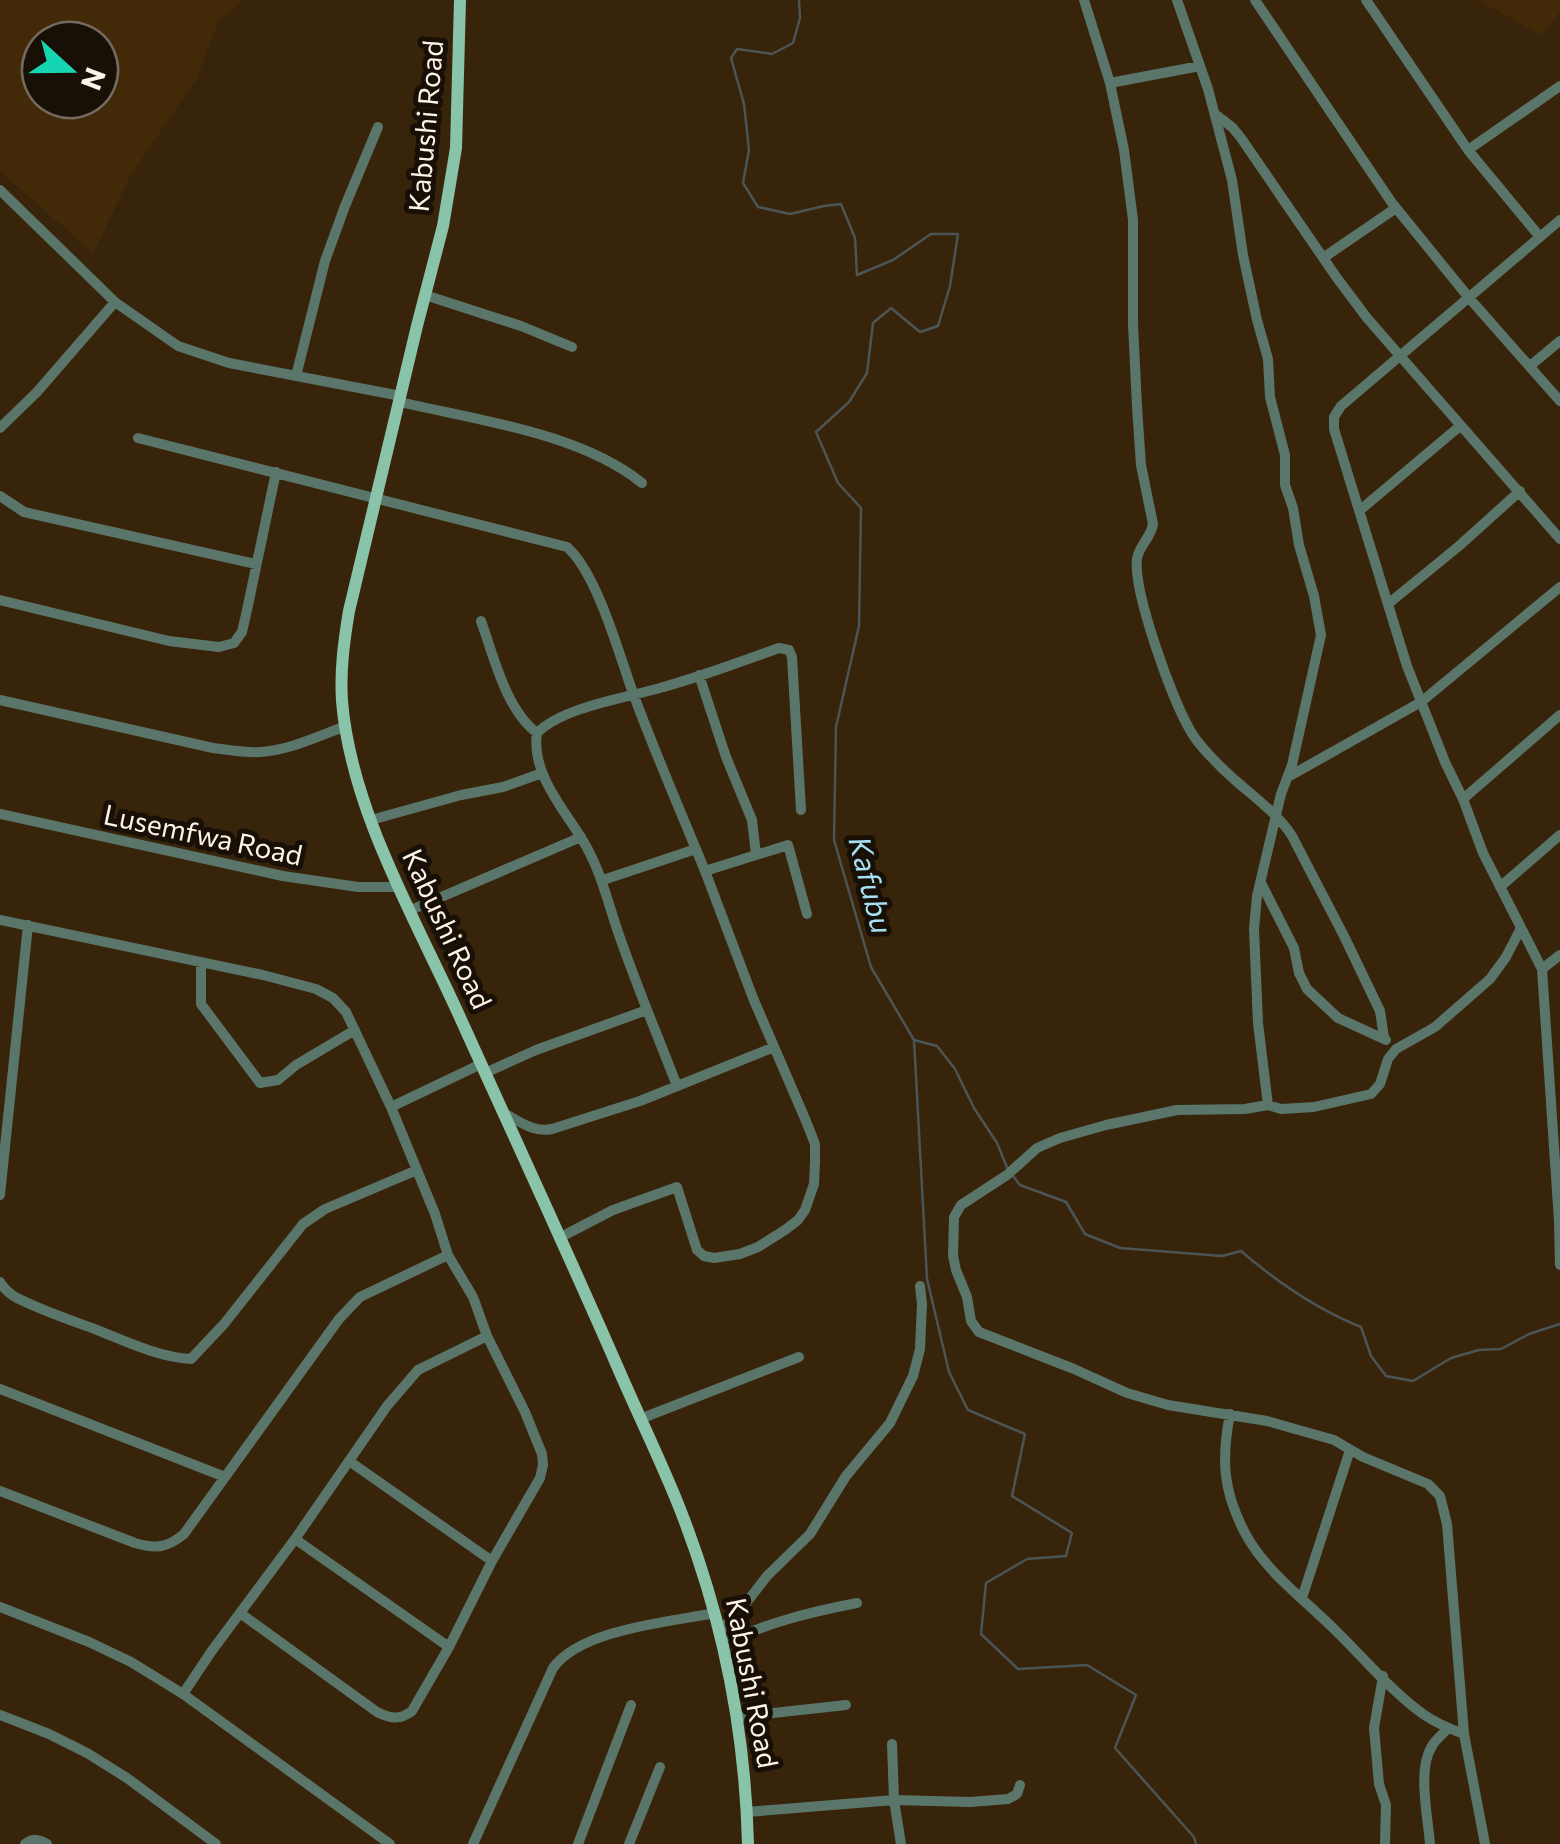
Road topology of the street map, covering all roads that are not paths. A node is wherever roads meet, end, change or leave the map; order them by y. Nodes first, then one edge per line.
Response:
1 (460, 0) edge
2 (1084, 0) edge
3 (1177, 0) edge
4 (1254, 0) edge
5 (1366, 0) edge
6 (1200, 66) junction
7 (1110, 83) junction
8 (1560, 86) edge
9 (1215, 114) junction
10 (378, 127) dead end
11 (1468, 150) junction
12 (0, 190) edge
13 (1396, 208) junction
14 (1560, 220) edge
15 (1540, 237) junction
16 (1323, 258) junction
17 (426, 294) junction
18 (1470, 299) junction
19 (115, 302) junction
20 (1560, 341) edge
21 (572, 348) dead end
22 (1401, 357) junction
23 (1530, 366) junction
24 (296, 376) junction
25 (401, 399) junction
26 (1560, 401) edge
27 (1460, 426) junction
28 (0, 428) edge
29 (138, 438) dead end
30 (276, 472) junction
31 (642, 483) dead end
32 (1520, 492) junction
33 (0, 496) edge
34 (378, 498) junction
35 (1359, 511) junction
36 (1560, 539) edge
37 (256, 564) junction
38 (1560, 587) edge
39 (0, 600) edge
40 (1388, 604) junction
41 (481, 621) dead end
42 (699, 676) junction
43 (634, 694) junction
44 (0, 700) edge
45 (1421, 702) junction
46 (1560, 715) edge
47 (346, 726) junction
48 (537, 733) junction
49 (542, 774) junction
50 (1288, 777) junction
51 (1463, 799) junction
52 (801, 810) dead end
53 (0, 814) edge
54 (1276, 816) junction
55 (371, 820) junction
56 (1560, 834) edge
57 (581, 837) junction
58 (696, 850) junction
59 (756, 854) junction
60 (705, 871) junction
61 (603, 880) junction
62 (1260, 882) junction
63 (1500, 886) junction
64 (398, 887) junction
65 (411, 910) junction
66 (807, 914) dead end
67 (0, 920) edge
68 (28, 925) junction
69 (1521, 928) junction
70 (1560, 956) edge
71 (201, 962) junction
72 (1542, 968) junction
73 (647, 1010) junction
74 (355, 1030) junction
75 (1384, 1038) junction
76 (774, 1046) junction
77 (1396, 1049) junction
78 (483, 1068) junction
79 (677, 1086) junction
80 (1268, 1105) junction
81 (392, 1107) junction
82 (503, 1112) junction
83 (417, 1170) junction
84 (0, 1195) edge
85 (559, 1238) junction
86 (448, 1255) junction
87 (1560, 1265) edge
88 (0, 1282) edge
89 (920, 1286) dead end
90 (487, 1336) junction
91 (799, 1357) dead end
92 (0, 1389) edge
93 (1230, 1414) junction
94 (640, 1419) junction
95 (1350, 1450) junction
96 (350, 1461) junction
97 (225, 1477) junction
98 (0, 1491) edge
99 (295, 1539) junction
100 (492, 1561) junction
101 (1302, 1598) junction
102 (857, 1603) dead end
103 (0, 1607) edge
104 (240, 1613) junction
105 (715, 1613) junction
106 (722, 1638) junction
107 (449, 1647) junction
108 (1383, 1676) junction
109 (183, 1694) junction
110 (631, 1705) dead end
111 (846, 1705) dead end
112 (0, 1715) edge
113 (738, 1717) junction
114 (1448, 1728) junction
115 (1464, 1734) junction
116 (892, 1744) dead end
117 (660, 1767) dead end
118 (1020, 1785) dead end
119 (894, 1800) junction
120 (747, 1812) junction
121 (25, 1844) edge
122 (47, 1844) edge
123 (216, 1844) edge
124 (390, 1844) edge
125 (473, 1844) edge
126 (578, 1844) edge
127 (628, 1844) edge
128 (748, 1844) edge
129 (901, 1844) edge
130 (1385, 1844) edge
131 (1430, 1844) edge
132 (1486, 1844) edge

1 - 17 main road, Kabushi Road
2 - 7 street
3 - 6 street
4 - 13 street
5 - 11 street
6 - 7 street
6 - 9 street
7 - 54 street
8 - 11 street
9 - 16 street
9 - 50 street
10 - 24 street
11 - 15 street
12 - 19 street
13 - 16 street
13 - 18 street
14 - 15 street
15 - 18 street
16 - 22 street
17 - 21 street
17 - 25 main road, Kabushi Road
18 - 22 street
18 - 23 street
19 - 24 street
19 - 28 street
20 - 23 street
22 - 27 street
22 - 35 street
23 - 26 street
24 - 25 street
25 - 31 street
25 - 34 main road, Kabushi Road
27 - 32 street
27 - 35 street
29 - 30 street
30 - 34 street
30 - 37 street
32 - 36 street
32 - 40 street
33 - 37 street
34 - 43 street
34 - 47 main road, Kabushi Road
35 - 40 street
37 - 39 street
38 - 45 street
40 - 45 street
41 - 48 street
42 - 43 street
42 - 52 street
42 - 59 street
43 - 48 street
43 - 58 street
44 - 47 street
45 - 50 street
45 - 51 street
46 - 51 street
47 - 55 main road, Kabushi Road
48 - 49 street
49 - 55 street
49 - 57 street
50 - 54 street
51 - 63 street
53 - 64 street, Lusemfwa Road
54 - 62 street
54 - 75 street
55 - 64 main road, Kabushi Road
56 - 63 street
57 - 61 street
57 - 65 street
58 - 60 street
58 - 61 street
59 - 60 street
59 - 66 street
60 - 76 street
61 - 73 street
62 - 75 street
62 - 80 street
63 - 69 street
64 - 65 main road, Kabushi Road
65 - 78 main road, Kabushi Road
67 - 68 street
68 - 71 street
68 - 84 street
69 - 72 street
69 - 77 street
70 - 72 street
71 - 74 street
71 - 74 street
72 - 87 street
73 - 78 street
73 - 79 street
74 - 81 street
75 - 77 street
76 - 79 street
76 - 85 street
77 - 80 street
78 - 81 street
78 - 82 main road, Kabushi Road
79 - 82 street
80 - 93 street
81 - 83 street
82 - 85 main road, Kabushi Road
83 - 86 street
83 - 88 street
85 - 94 main road, Kabushi Road
86 - 90 street
86 - 97 street
89 - 106 street
90 - 96 street
90 - 100 street
91 - 94 street
92 - 97 street
93 - 95 street
93 - 101 street
94 - 105 main road, Kabushi Road
95 - 101 street
95 - 115 street
96 - 99 street
96 - 100 street
97 - 98 street
99 - 104 street
99 - 107 street
100 - 107 street
101 - 108 street
102 - 106 street
103 - 109 street
104 - 107 street
104 - 109 street
105 - 106 main road, Kabushi Road
105 - 125 street
106 - 113 main road, Kabushi Road
108 - 114 street
108 - 130 street
109 - 124 street
110 - 126 street
111 - 113 street
112 - 123 street
113 - 120 main road, Kabushi Road
114 - 115 street
114 - 131 street
115 - 132 street
116 - 119 street
117 - 127 street
118 - 119 street
119 - 120 street
119 - 129 street
120 - 128 main road, Kabushi Road
121 - 122 street

